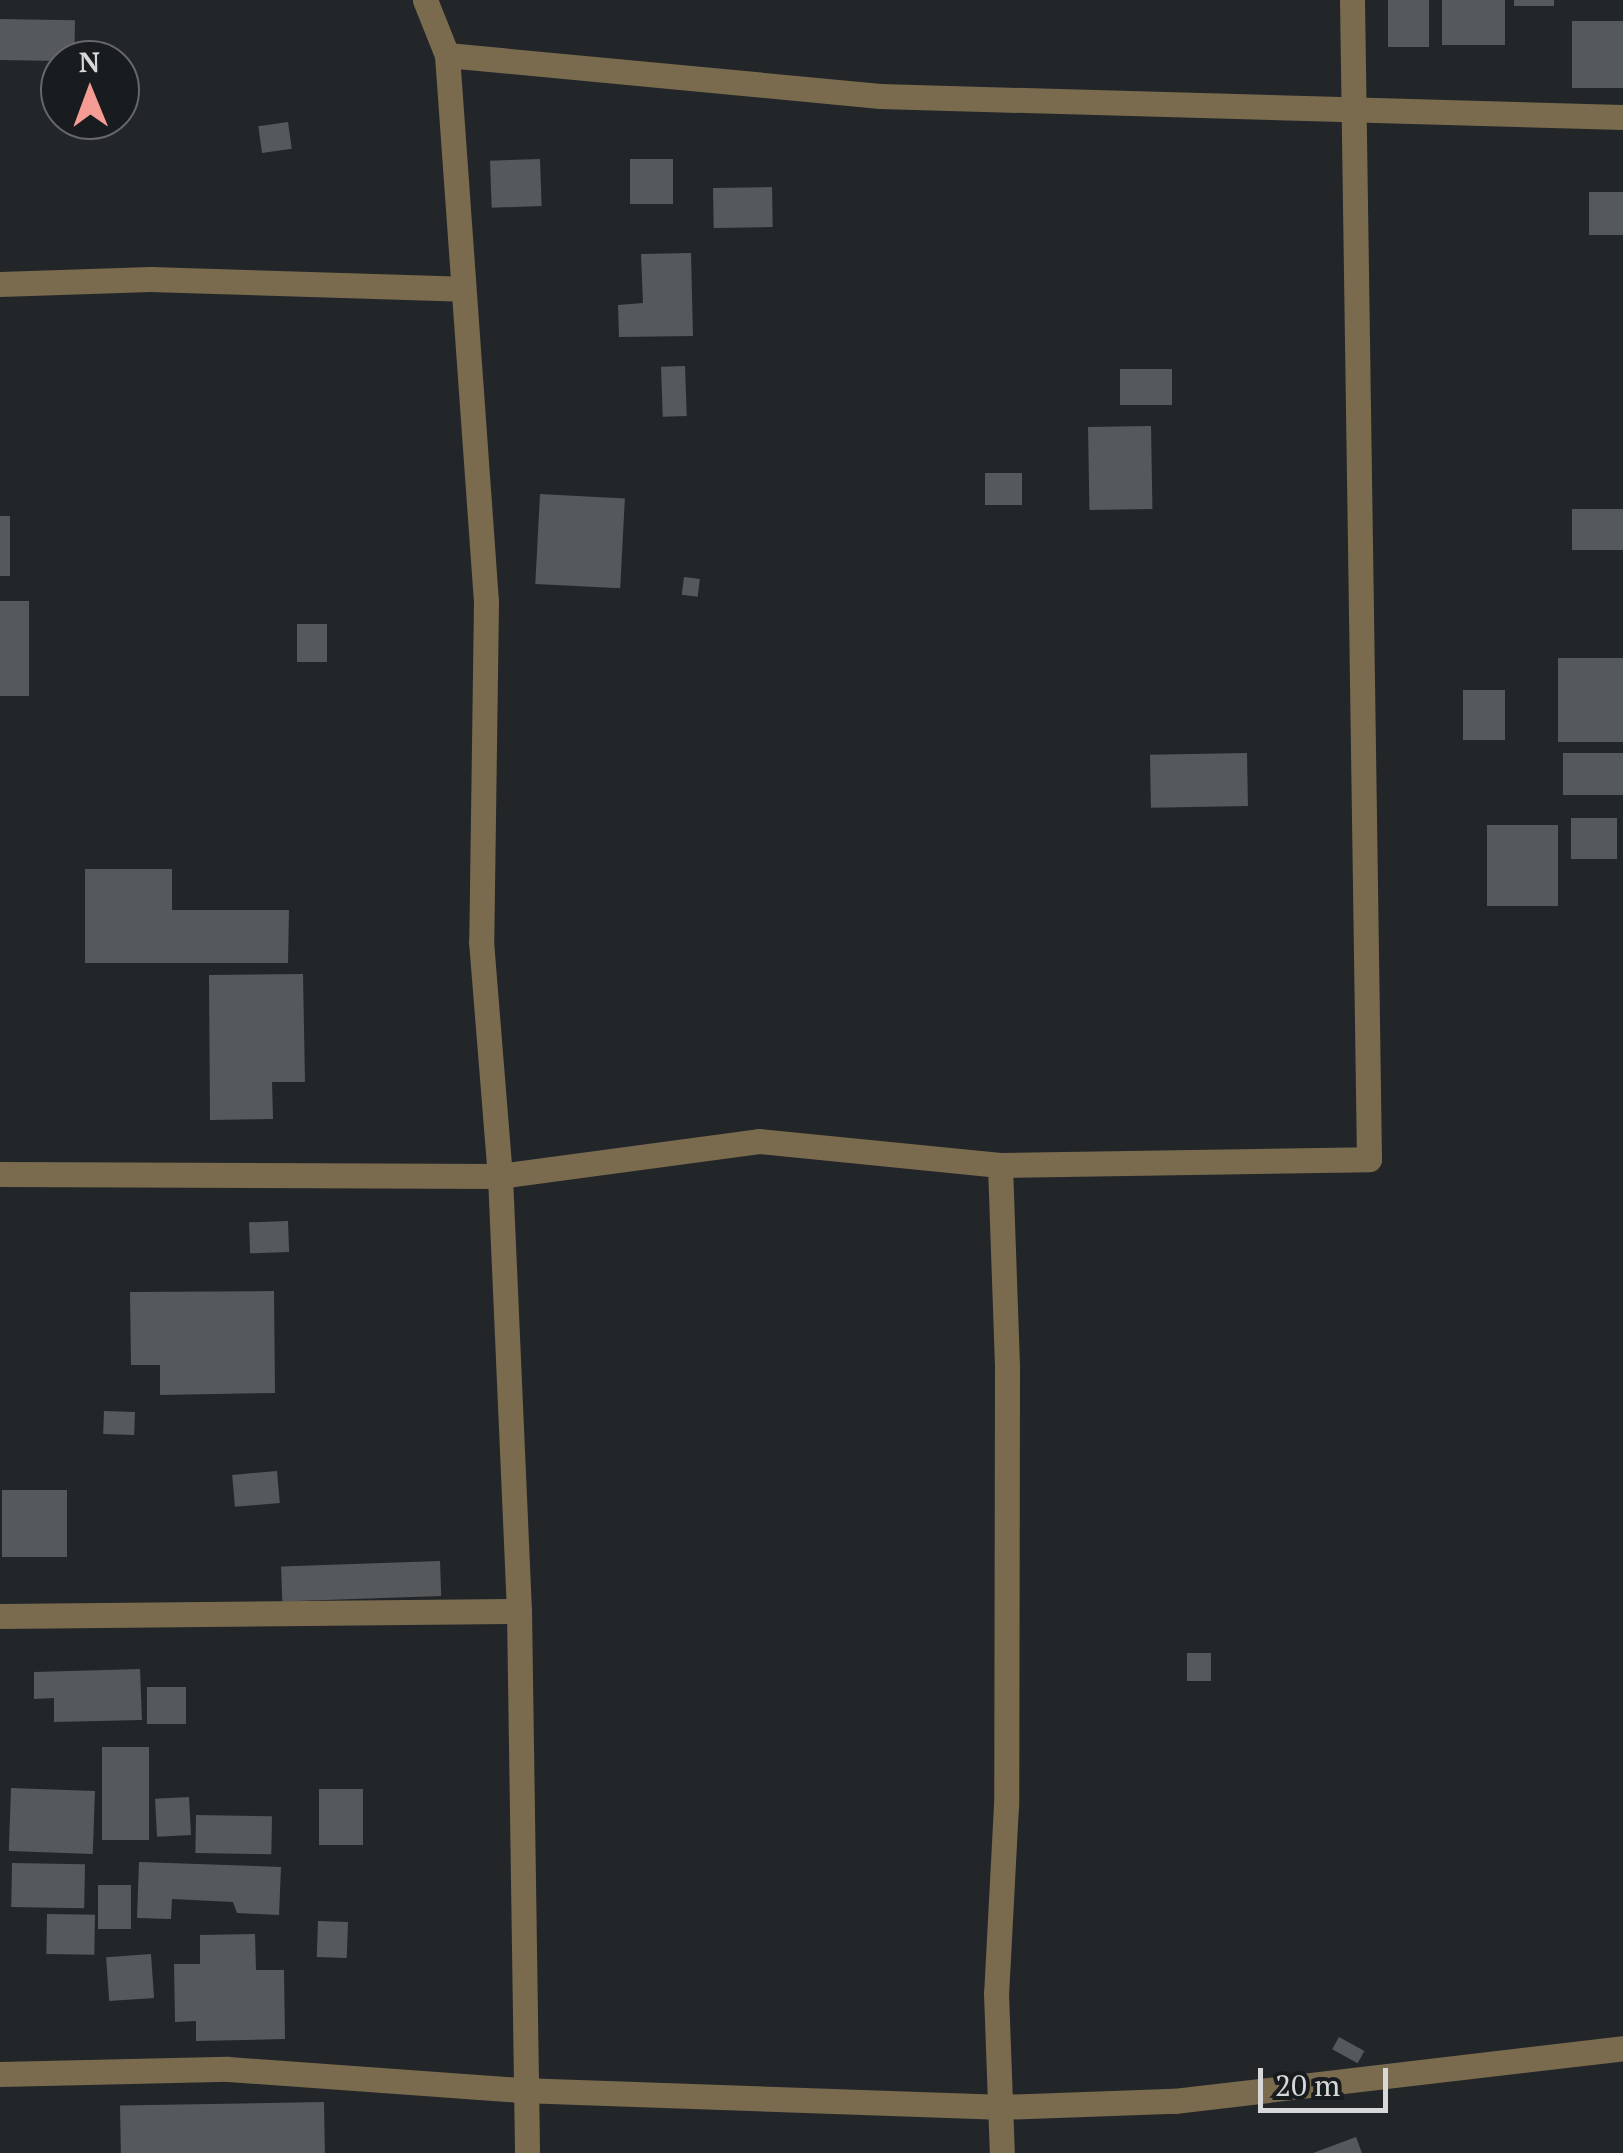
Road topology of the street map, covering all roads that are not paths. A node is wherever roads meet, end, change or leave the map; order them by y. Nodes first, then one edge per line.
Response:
1 (426, 0) edge
2 (1352, 0) edge
3 (446, 55) junction
4 (1356, 112) junction
5 (1623, 117) edge
6 (0, 284) edge
7 (462, 290) junction
8 (1000, 1166) junction
9 (0, 1174) edge
10 (500, 1176) junction
11 (518, 1611) junction
12 (0, 1616) edge
13 (1623, 2048) edge
14 (0, 2074) edge
15 (521, 2090) junction
16 (998, 2106) junction
17 (527, 2153) edge
18 (1002, 2153) edge

1 - 3 street
2 - 4 street
3 - 4 street
3 - 7 street
4 - 5 street
4 - 8 street
6 - 7 street
7 - 10 street
8 - 10 street
8 - 16 street
9 - 10 street
10 - 11 street
11 - 12 street
11 - 15 street
13 - 16 street
14 - 15 street
15 - 16 street
15 - 17 street
16 - 18 street

